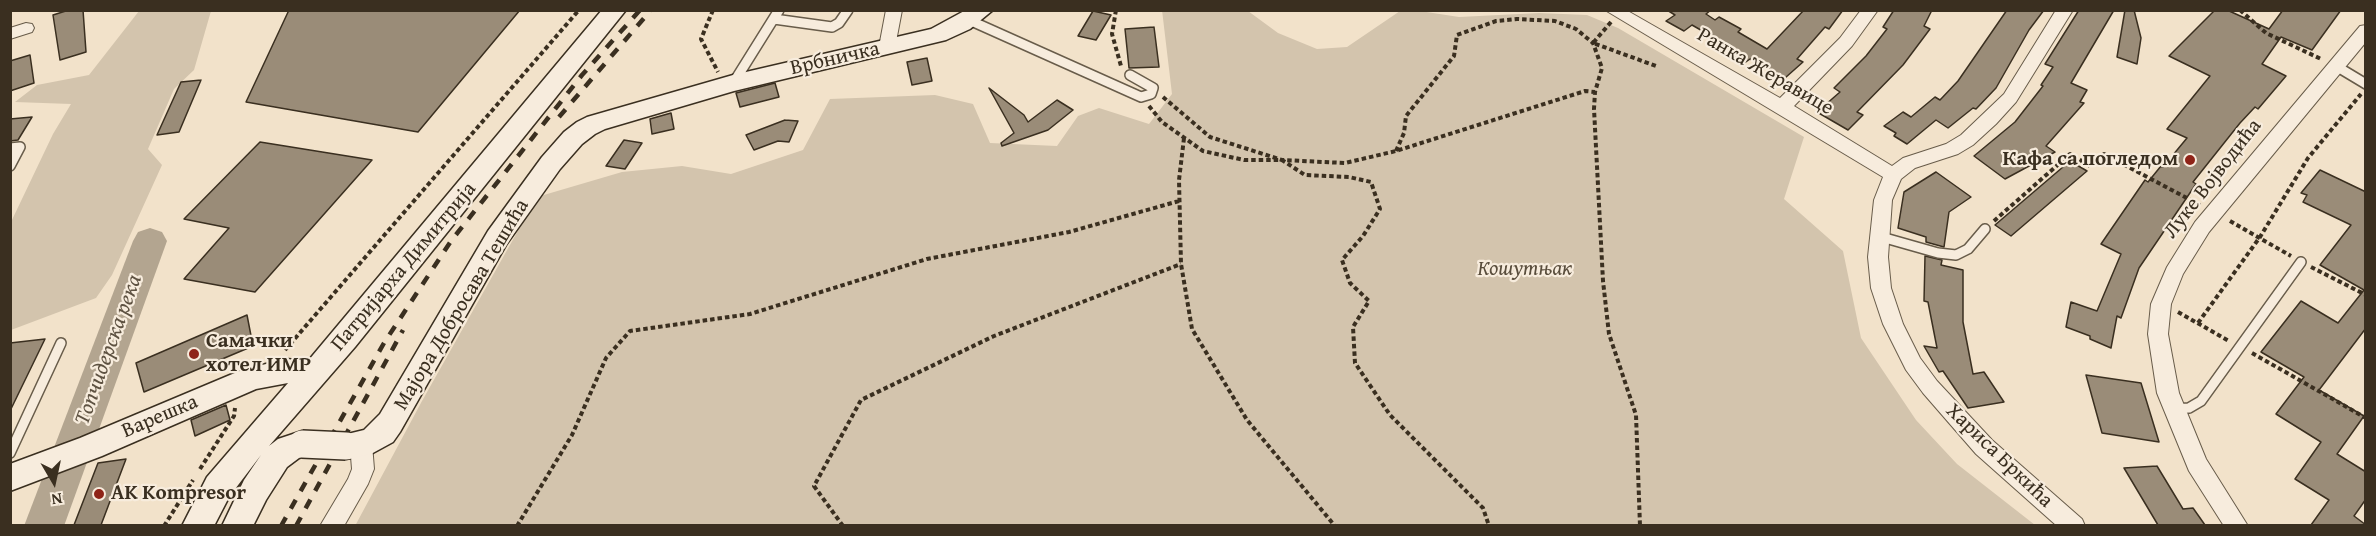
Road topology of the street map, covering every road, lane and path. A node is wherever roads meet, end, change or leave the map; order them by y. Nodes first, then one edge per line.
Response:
1 (579, 10) edge
2 (615, 10) edge
3 (713, 10) edge
4 (779, 10) edge
5 (848, 10) edge
6 (894, 10) edge
7 (1116, 10) edge
8 (1870, 10) edge
9 (2065, 10) edge
10 (2240, 10) edge
11 (1616, 12) edge
12 (975, 15) edge
13 (774, 19) junction
14 (2364, 35) edge
15 (1593, 43) junction
16 (887, 47) junction
17 (1656, 66) dead end
18 (2336, 66) junction
19 (1130, 75) joint
20 (729, 84) junction
21 (2366, 84) edge
22 (1153, 88) junction
23 (2366, 89) edge
24 (1595, 92) junction
25 (1141, 96) junction
26 (684, 98) joint
27 (1782, 106) junction
28 (1184, 137) junction
29 (10, 148) edge
30 (1396, 151) junction
31 (1282, 160) junction
32 (10, 166) edge
33 (1893, 175) junction
34 (1179, 201) junction
35 (2214, 212) junction
36 (1984, 229) joint
37 (1878, 236) junction
38 (2301, 262) dead end
39 (1181, 264) junction
40 (2162, 304) junction
41 (2198, 323) junction
42 (61, 343) dead end
43 (2240, 347) junction
44 (279, 357) dead end
45 (314, 374) junction
46 (236, 404) dead end
47 (2174, 409) junction
48 (2366, 418) edge
49 (353, 445) junction
50 (15, 468) edge
51 (164, 525) edge
52 (197, 525) edge
53 (237, 525) edge
54 (331, 525) edge
55 (517, 525) edge
56 (843, 525) edge
57 (1335, 525) edge
58 (1489, 525) edge
59 (1640, 525) edge
60 (2074, 525) edge
61 (2237, 525) edge

1 - 44 path
2 - 45 street, Патријарха Димитрија
3 - 20 path
4 - 13 lane
5 - 13 lane
6 - 16 street
7 - 19 path
8 - 27 street
9 - 33 street
10 - 18 path
11 - 15 path
11 - 27 street, Ранка Жеравице
12 - 16 street, Врбничка
12 - 25 lane
13 - 20 lane
14 - 18 street, Луке Војводића
15 - 17 path
15 - 24 path
15 - 30 path
16 - 20 street, Врбничка
18 - 21 lane
18 - 35 street, Луке Војводића
19 - 22 lane
20 - 26 street, Врбничка
22 - 25 lane
22 - 31 path
23 - 41 path
24 - 30 path
24 - 59 path
25 - 28 path
26 - 49 street, Мајора Добросава Тешића
27 - 33 street, Ранка Жеравице
28 - 31 path
28 - 34 path
29 - 32 lane
30 - 31 path
31 - 58 path
33 - 37 street, Хариса Бркића
34 - 39 path
34 - 55 path
35 - 36 path
35 - 40 street, Луке Војводића
36 - 37 lane
37 - 60 street, Хариса Бркића
38 - 43 lane
39 - 56 path
39 - 57 path
40 - 41 path
40 - 47 street, Луке Војводића
41 - 43 path
42 - 50 lane
43 - 47 lane
43 - 48 path
45 - 50 street, Варешка
45 - 52 street, Патријарха Димитрија
46 - 51 path
47 - 61 street, Луке Војводића
49 - 53 street, bridge
49 - 54 street

